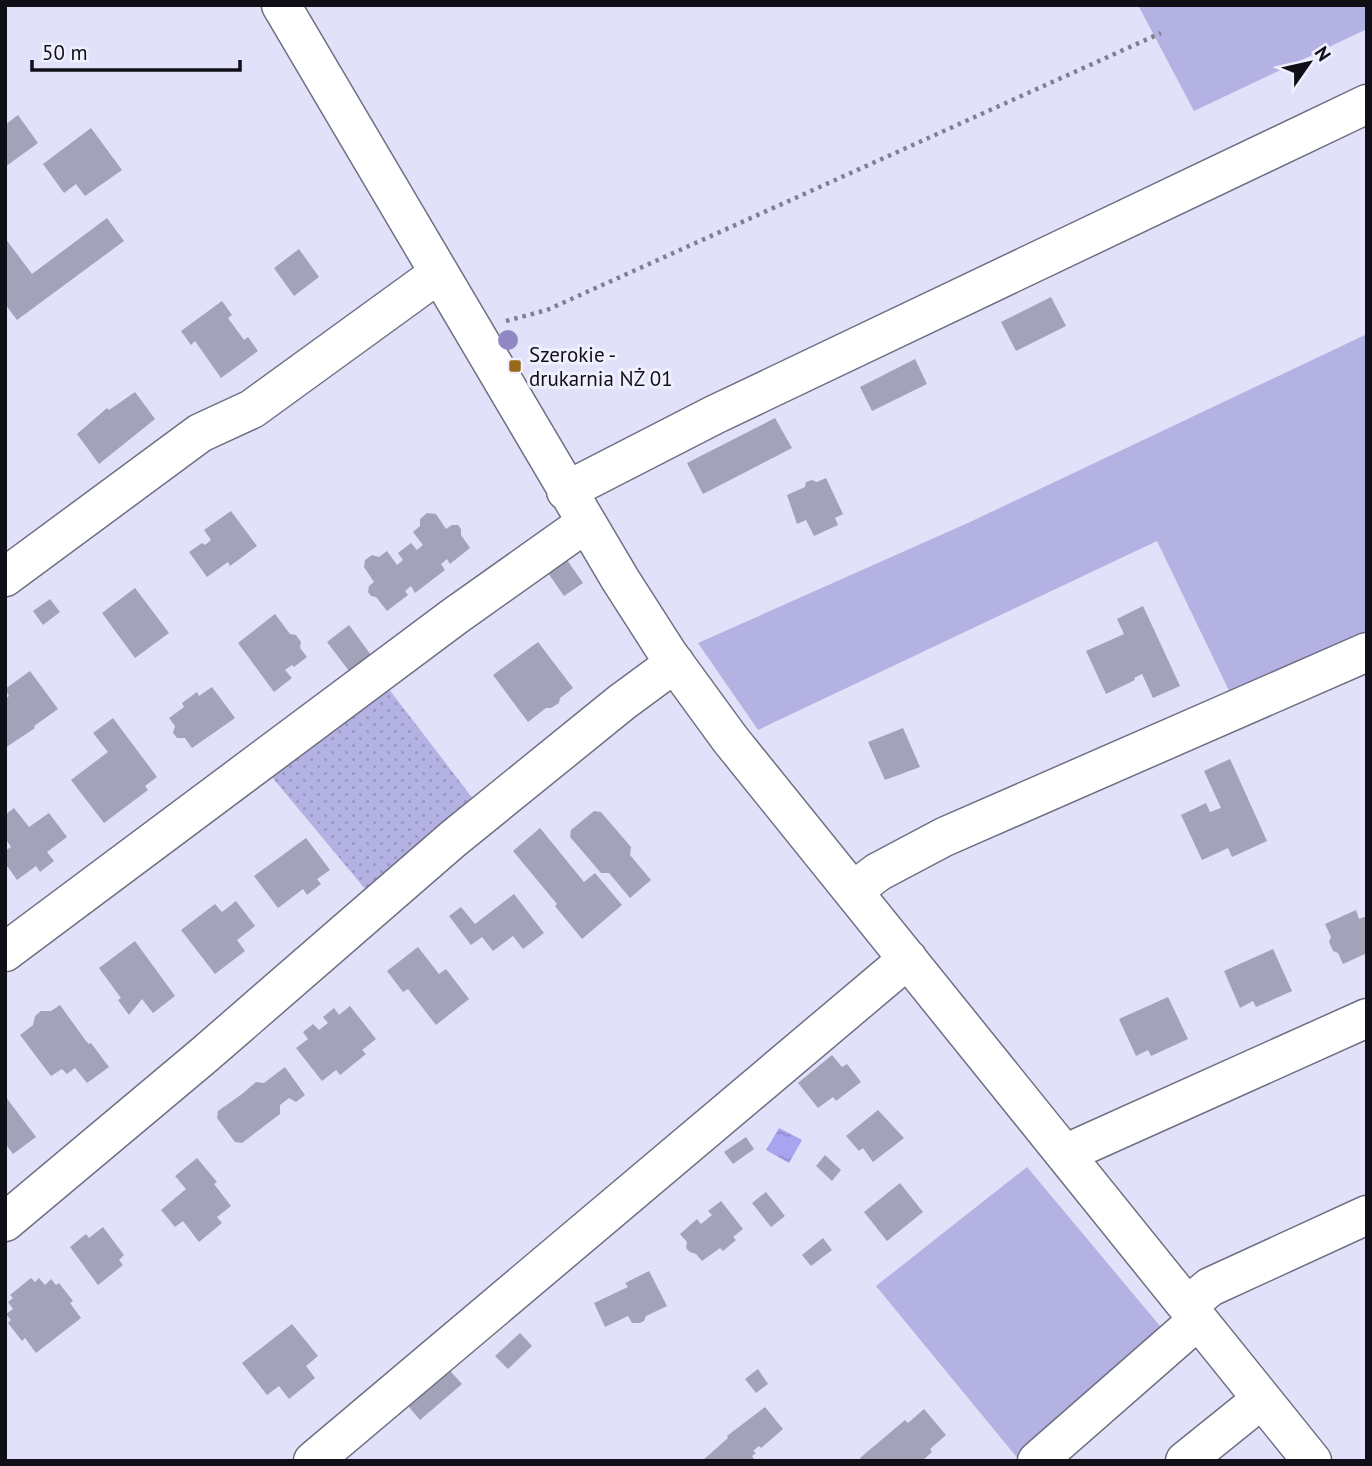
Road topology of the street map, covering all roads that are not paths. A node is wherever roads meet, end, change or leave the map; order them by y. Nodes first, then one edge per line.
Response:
1 (281, 5) edge
2 (1367, 104) edge
3 (438, 274) junction
4 (576, 507) junction
5 (5, 577) edge
6 (1367, 652) edge
7 (675, 663) junction
8 (853, 891) junction
9 (5, 952) edge
10 (908, 959) junction
11 (1367, 1018) edge
12 (1067, 1157) junction
13 (1367, 1215) edge
14 (5, 1222) edge
15 (1192, 1313) junction
16 (1262, 1399) junction
17 (313, 1461) edge
18 (1037, 1461) edge
19 (1185, 1461) edge
20 (1312, 1461) edge

1 - 3 street
2 - 4 street
3 - 4 street
3 - 5 street
4 - 7 street
4 - 9 street
6 - 8 street
7 - 8 street
7 - 14 street
8 - 10 street
10 - 12 street
10 - 17 street
11 - 12 street
12 - 15 street
13 - 15 street
15 - 16 street
15 - 18 street
16 - 19 street
16 - 20 street

